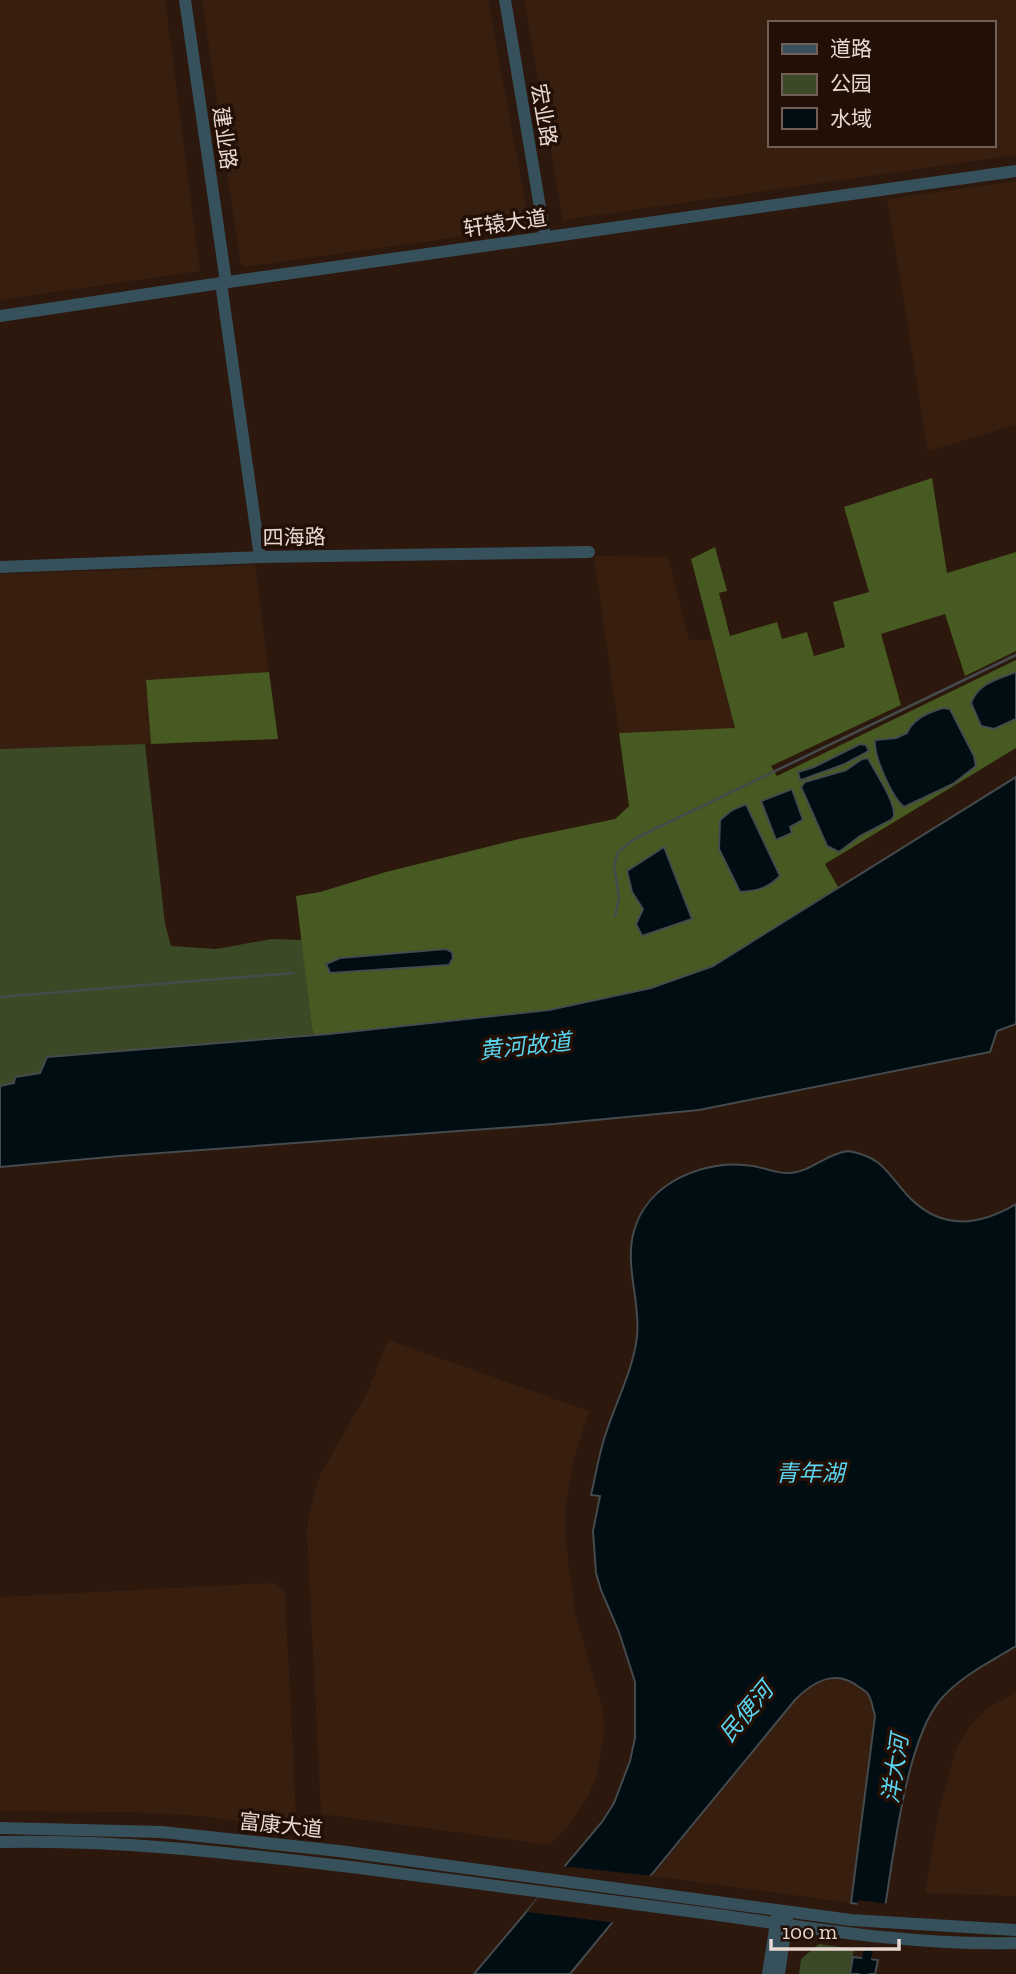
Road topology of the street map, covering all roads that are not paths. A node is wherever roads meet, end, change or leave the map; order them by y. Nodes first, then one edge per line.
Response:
1 (185, 0) edge
2 (505, 0) edge
3 (1016, 171) edge
4 (545, 237) junction
5 (223, 282) junction
6 (0, 316) edge
7 (589, 552) dead end
8 (260, 557) junction
9 (0, 567) edge
10 (0, 1828) edge
11 (0, 1842) edge
12 (721, 1901) junction
13 (719, 1915) junction
14 (782, 1917) junction
15 (1016, 1930) edge
16 (1016, 1943) edge
17 (768, 1974) edge
18 (779, 1974) edge

1 - 5 street, 建业路
2 - 4 street, 宏业路
3 - 4 street, 轩辕大道
4 - 5 street, 轩辕大道
5 - 6 street, 轩辕大道
5 - 8 street, 建业路
7 - 8 street, 四海路
8 - 9 street, 四海路
10 - 12 street, 富康大道
11 - 13 street, 富康大道
12 - 13 street
12 - 14 street
13 - 14 street
14 - 15 street
14 - 16 street
14 - 17 street
14 - 18 street

